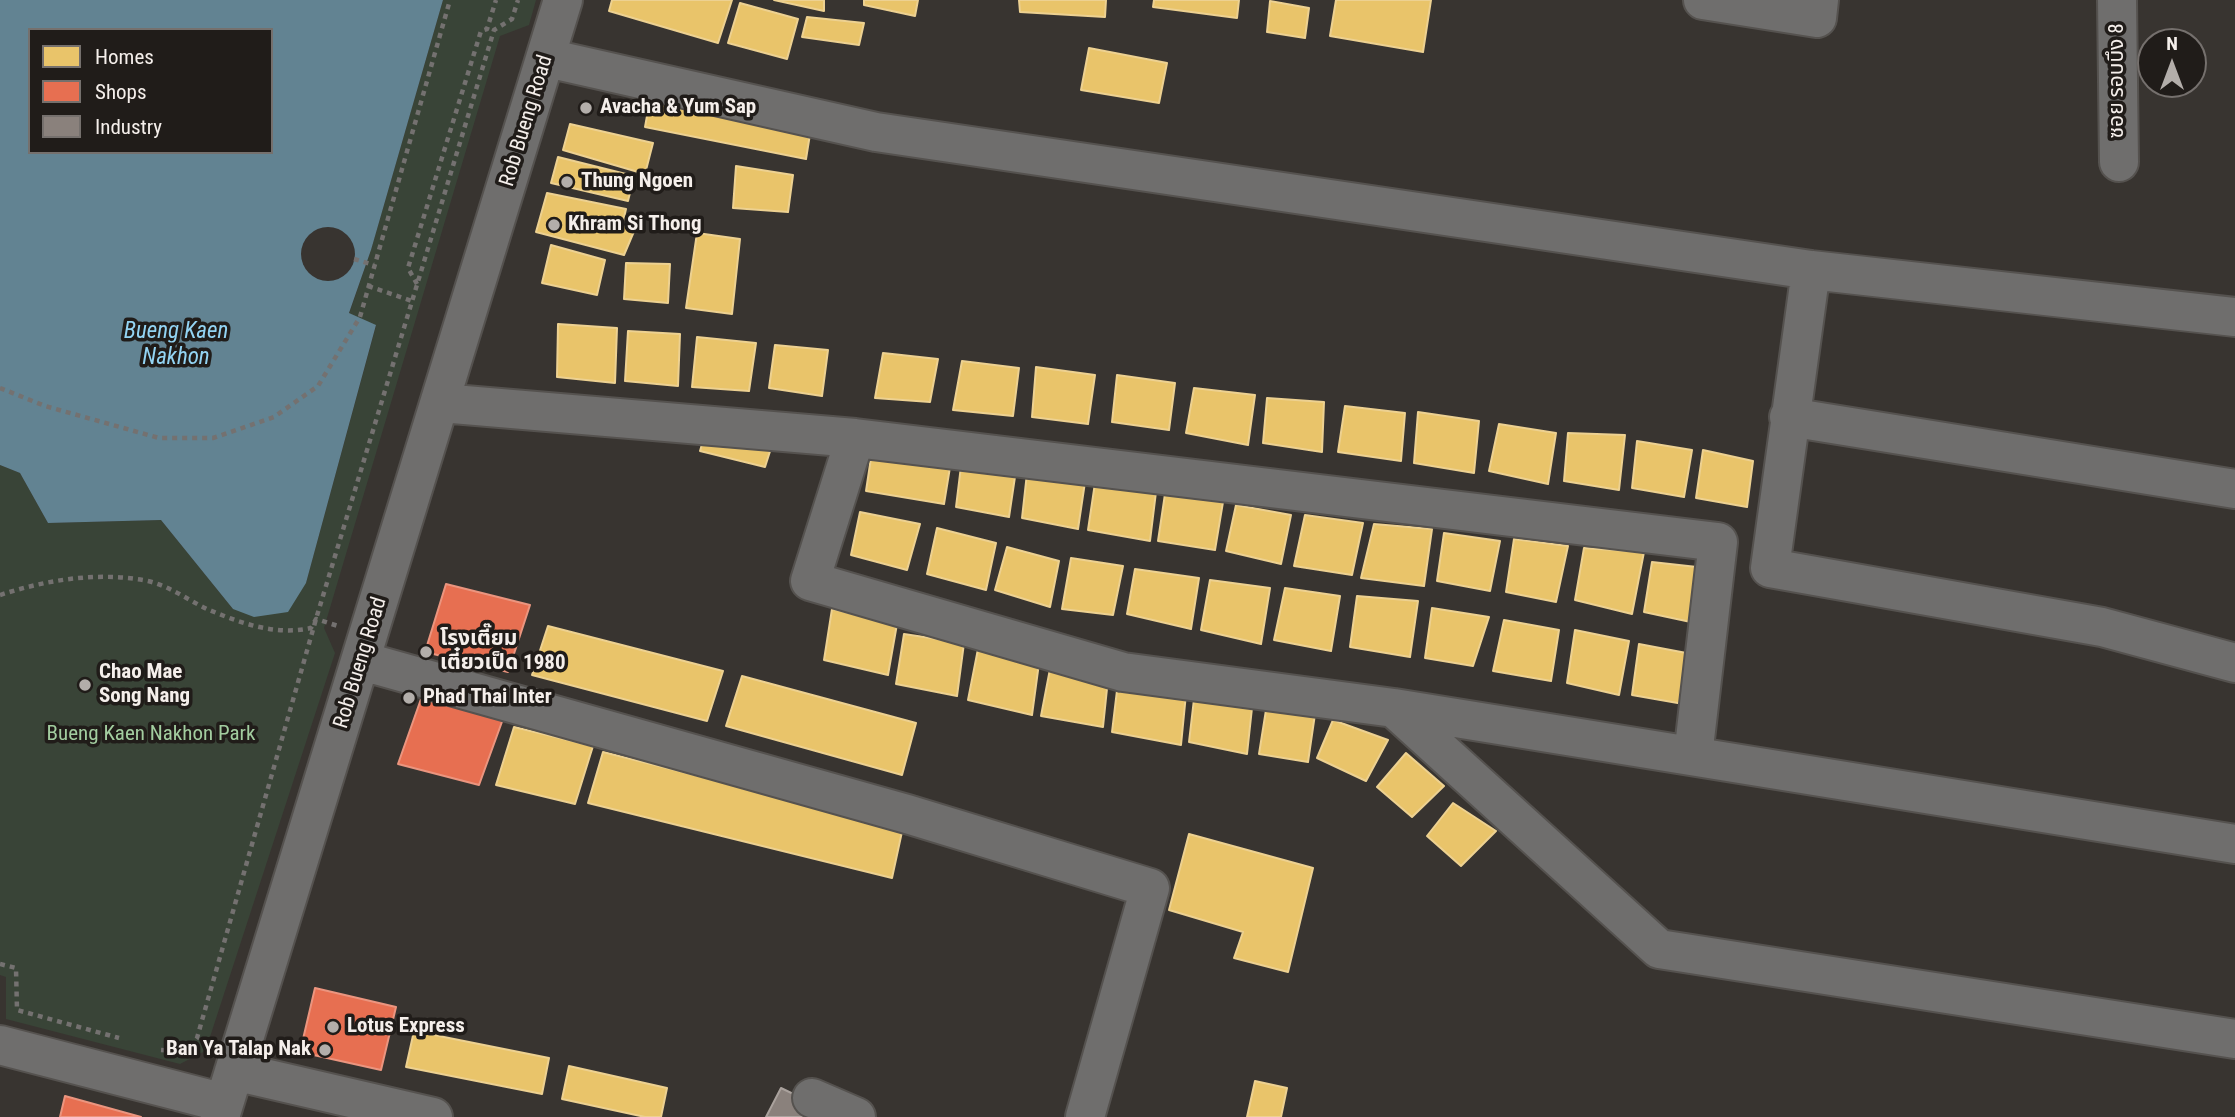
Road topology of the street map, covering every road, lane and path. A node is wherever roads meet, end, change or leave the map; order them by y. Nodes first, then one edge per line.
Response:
1 (450, 0) edge
2 (496, 0) edge
3 (518, 0) edge
4 (563, 0) edge
5 (1703, 0) edge
6 (2117, 0) edge
7 (1818, 9) edge
8 (490, 30) junction
9 (547, 58) junction
10 (2119, 162) dead end
11 (354, 259) dead end
12 (374, 265) junction
13 (1811, 270) junction
14 (417, 284) junction
15 (368, 286) junction
16 (412, 301) junction
17 (2235, 317) edge
18 (0, 388) edge
19 (441, 403) junction
20 (1788, 417) junction
21 (855, 438) junction
22 (2235, 489) edge
23 (0, 595) edge
24 (316, 619) junction
25 (362, 661) junction
26 (2235, 663) edge
27 (1394, 708) junction
28 (1693, 756) junction
29 (2235, 844) edge
30 (0, 964) edge
31 (121, 1039) dead end
32 (2235, 1039) edge
33 (0, 1045) edge
34 (160, 1050) dead end
35 (226, 1097) edge
36 (812, 1098) dead end
37 (433, 1117) edge
38 (856, 1117) edge
39 (1085, 1117) edge

1 - 12 path
2 - 8 path
3 - 8 path
4 - 9 street, Rob Bueng Road
5 - 7 street
6 - 10 street, ซอย รอบบึง 8
8 - 14 path
8 - 14 path
9 - 13 street
9 - 19 street, Rob Bueng Road
11 - 12 path
12 - 15 path
13 - 17 street
13 - 20 street
14 - 16 path
15 - 16 path
15 - 18 path
16 - 24 path
19 - 21 street
19 - 25 street, Rob Bueng Road
20 - 22 street
20 - 26 street
21 - 27 street
21 - 28 street
23 - 24 path
24 - 34 path
25 - 35 street, Rob Bueng Road
25 - 39 street
27 - 28 street
27 - 32 street
28 - 29 street
30 - 31 path
33 - 35 street
35 - 37 street
36 - 38 street

